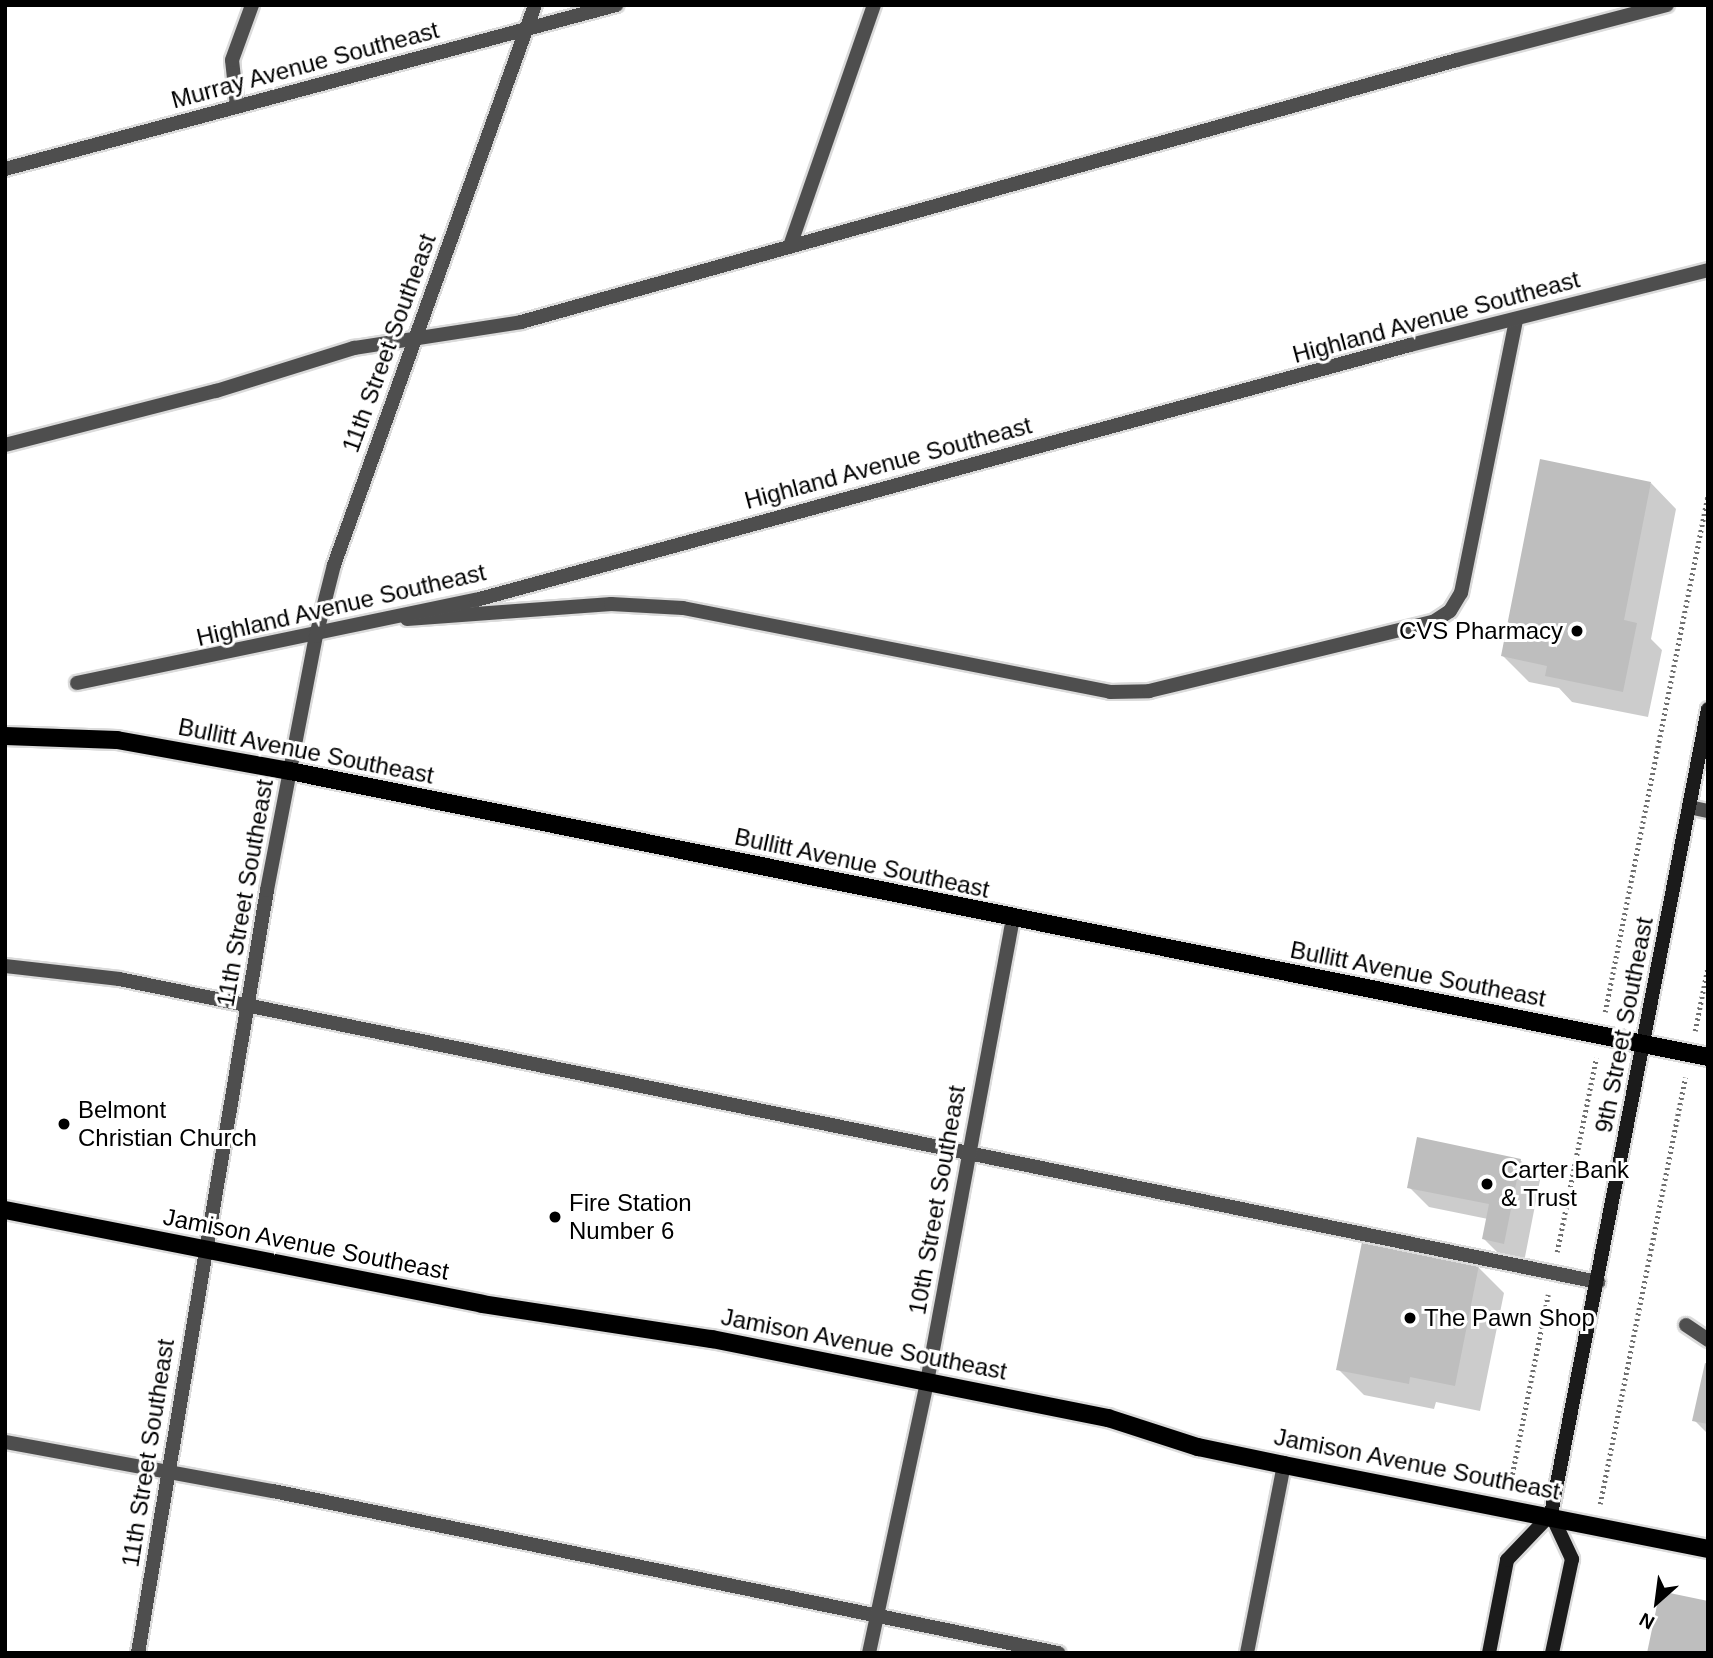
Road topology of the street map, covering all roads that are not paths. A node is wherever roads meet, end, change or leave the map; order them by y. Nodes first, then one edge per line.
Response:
1 (252, 5) edge
2 (535, 5) edge
3 (616, 5) edge
4 (874, 5) edge
5 (1667, 5) edge
6 (526, 30) junction
7 (237, 106) junction
8 (5, 169) edge
9 (790, 246) junction
10 (1708, 271) edge
11 (1516, 319) junction
12 (415, 337) junction
13 (5, 445) edge
14 (384, 621) junction
15 (316, 636) junction
16 (77, 683) dead end
17 (1708, 709) edge
18 (5, 736) edge
19 (290, 771) junction
20 (1689, 807) junction
21 (1708, 811) edge
22 (1013, 919) junction
23 (5, 966) edge
24 (247, 1007) junction
25 (1643, 1044) junction
26 (1699, 1055) edge
27 (969, 1150) junction
28 (5, 1210) edge
29 (205, 1250) junction
30 (1598, 1282) junction
31 (1686, 1325) dead end
32 (1708, 1340) edge
33 (927, 1382) junction
34 (5, 1442) edge
35 (1284, 1465) junction
36 (168, 1473) junction
37 (1551, 1514) junction
38 (1708, 1549) edge
39 (877, 1615) junction
40 (138, 1653) edge
41 (869, 1653) edge
42 (1058, 1653) edge
43 (1247, 1653) edge
44 (1489, 1653) edge
45 (1552, 1653) edge

1 - 7 street
2 - 6 street, 11th Street Southeast
3 - 6 street, Murray Avenue Southeast
4 - 9 street
5 - 9 street
6 - 7 street, Murray Avenue Southeast
6 - 12 street, 11th Street Southeast
7 - 8 street, Murray Avenue Southeast
9 - 12 street
10 - 11 street, Highland Avenue Southeast
11 - 14 street, Highland Avenue Southeast
11 - 14 street
12 - 13 street
12 - 15 street, 11th Street Southeast
14 - 15 street, Highland Avenue Southeast
15 - 16 street, Highland Avenue Southeast
15 - 19 street, 11th Street Southeast
17 - 20 street, 9th Street Southeast
18 - 19 main road, Bullitt Avenue Southeast
19 - 22 main road, Bullitt Avenue Southeast
19 - 24 street, 11th Street Southeast
20 - 21 street
20 - 25 street, 9th Street Southeast
22 - 25 main road, Bullitt Avenue Southeast
22 - 27 street, 10th Street Southeast
23 - 24 street
24 - 27 street
24 - 29 street, 11th Street Southeast
25 - 26 main road, Bullitt Avenue Southeast
25 - 30 street, 9th Street Southeast
27 - 30 street
27 - 33 street, 10th Street Southeast
28 - 29 main road, Jamison Avenue Southeast
29 - 33 main road, Jamison Avenue Southeast
29 - 36 street, 11th Street Southeast
30 - 37 street, 9th Street Southeast
31 - 32 street
33 - 35 main road, Jamison Avenue Southeast
33 - 39 street, 10th Street Southeast
34 - 36 street
35 - 37 main road, Jamison Avenue Southeast
35 - 43 street
36 - 39 street
36 - 40 street, 11th Street Southeast
37 - 38 main road, Jamison Avenue Southeast
37 - 44 street
37 - 45 street
39 - 41 street, 10th Street Southeast
39 - 42 street

